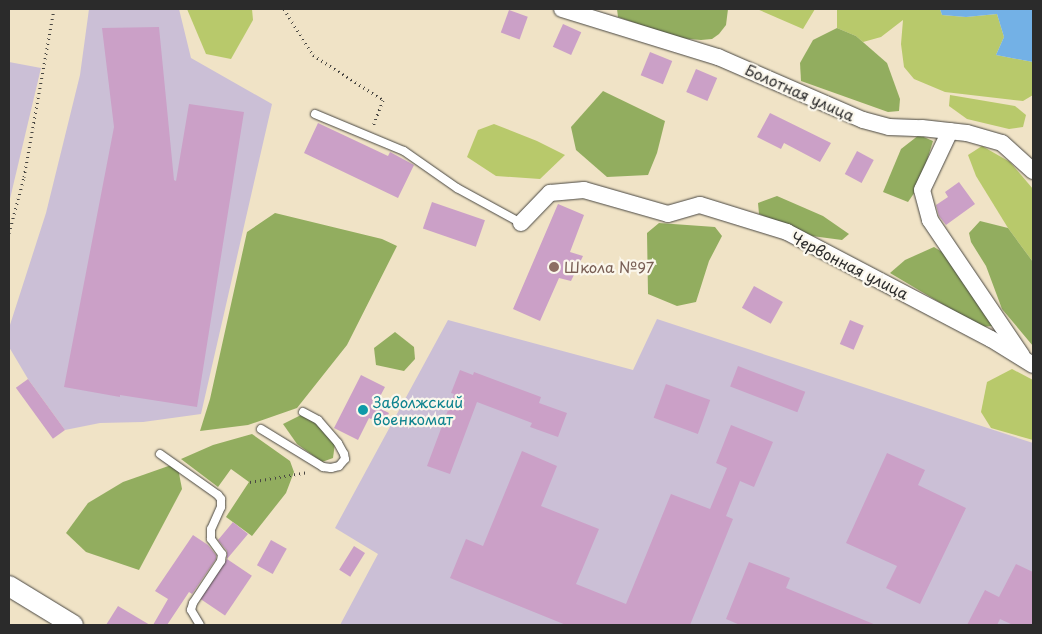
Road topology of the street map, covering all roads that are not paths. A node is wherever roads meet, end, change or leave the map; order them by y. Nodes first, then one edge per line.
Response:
1 (562, 9) edge
2 (315, 114) dead end
3 (950, 130) junction
4 (1033, 171) edge
5 (521, 223) joint
6 (1029, 362) edge
7 (303, 412) dead end
8 (261, 429) dead end
9 (160, 454) dead end
10 (9, 586) edge
11 (73, 625) edge
12 (200, 625) edge

1 - 3 street, Болотная улица
2 - 5 lane
3 - 4 street, Болотная улица
3 - 6 street
5 - 6 street, Червонная улица
7 - 8 lane
9 - 12 lane
10 - 11 street

